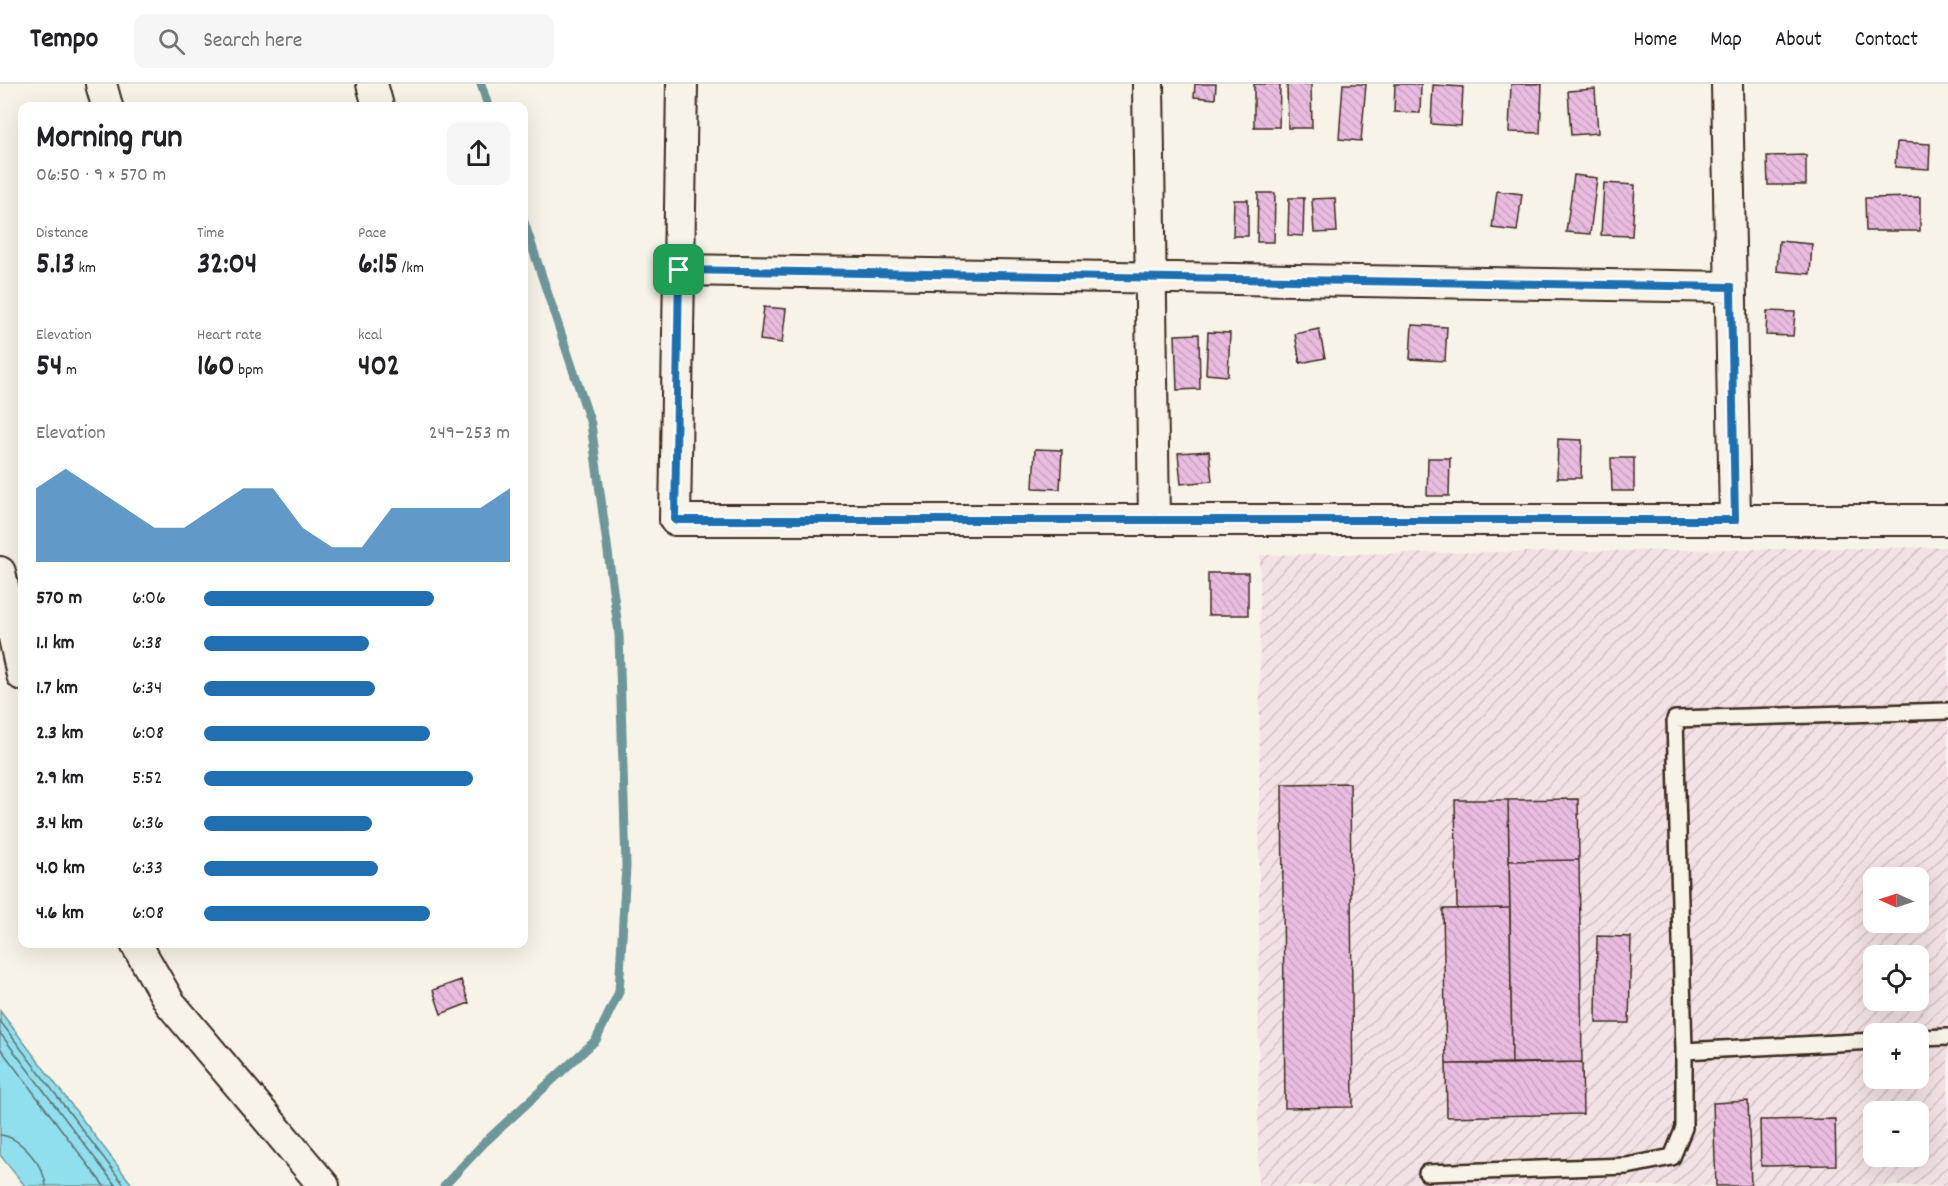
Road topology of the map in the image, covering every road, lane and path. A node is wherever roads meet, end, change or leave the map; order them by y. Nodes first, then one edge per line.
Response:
1 (101, 84) edge
2 (372, 84) edge
3 (682, 84) edge
4 (1148, 84) edge
5 (1726, 84) edge
6 (106, 102) edge
7 (377, 102) edge
8 (679, 270) junction
9 (1151, 280) junction
10 (1731, 287) junction
11 (1154, 520) junction
12 (1735, 520) junction
13 (1948, 520) edge
14 (0, 573) edge
15 (18, 656) edge
16 (1948, 711) edge
17 (138, 948) edge
18 (1948, 1037) edge
19 (1929, 1038) edge
20 (1863, 1042) edge
21 (1684, 1051) junction
22 (1426, 1173) dead end
23 (324, 1186) edge

1 - 6 street
2 - 7 street
3 - 8 street
4 - 9 street
5 - 10 street
8 - 9 street
8 - 11 street
9 - 10 street
9 - 11 street
10 - 12 street
11 - 12 street
12 - 13 street
14 - 15 street
16 - 21 lane
17 - 23 street
18 - 19 lane
20 - 21 lane
21 - 22 lane

